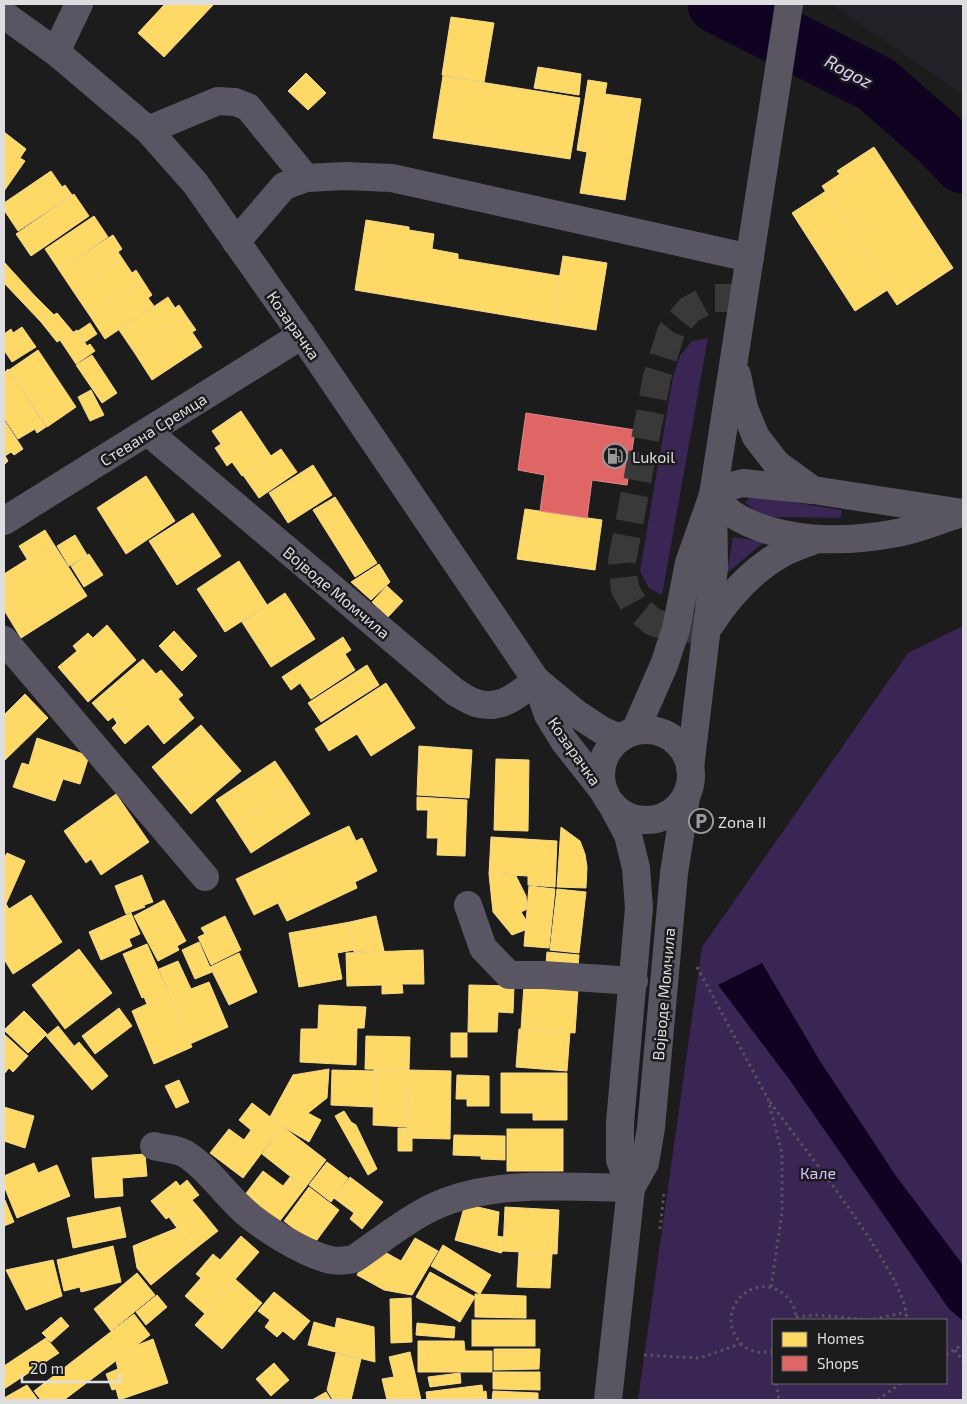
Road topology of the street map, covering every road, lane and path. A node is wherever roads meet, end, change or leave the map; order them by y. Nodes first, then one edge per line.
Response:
1 (79, 4) edge
2 (788, 4) edge
3 (4, 15) edge
4 (56, 52) junction
5 (148, 130) junction
6 (306, 178) junction
7 (236, 242) junction
8 (750, 258) junction
9 (302, 335) junction
10 (734, 357) junction
11 (148, 432) junction
12 (813, 490) junction
13 (713, 495) junction
14 (963, 513) edge
15 (4, 521) edge
16 (817, 539) junction
17 (708, 628) junction
18 (4, 640) edge
19 (536, 680) junction
20 (628, 734) junction
21 (690, 768) junction
22 (686, 797) junction
23 (608, 799) junction
24 (205, 877) dead end
25 (468, 906) dead end
26 (694, 960) dead end
27 (634, 981) junction
28 (768, 1099) junction
29 (154, 1146) dead end
30 (631, 1188) junction
31 (771, 1287) junction
32 (906, 1312) junction
33 (796, 1319) edge
34 (859, 1319) edge
35 (874, 1319) edge
36 (907, 1319) edge
37 (740, 1344) junction
38 (963, 1344) edge
39 (955, 1350) junction
40 (772, 1352) edge
41 (947, 1354) edge
42 (644, 1355) dead end
43 (963, 1362) edge
44 (776, 1384) edge
45 (900, 1384) edge
46 (608, 1400) edge
47 (779, 1400) edge
48 (878, 1400) edge

1 - 4 street
2 - 8 main road
3 - 4 street, Козарачка
4 - 5 street, Козарачка
5 - 6 street
5 - 7 street, Козарачка
6 - 7 street
6 - 8 street
7 - 9 street, Козарачка
8 - 10 main road
9 - 11 street, Стевана Сремца
9 - 19 street, Козарачка
10 - 12 main road
10 - 13 main road
11 - 15 street, Стевана Сремца
11 - 19 street, Војводе Момчила
12 - 13 main road
12 - 14 main road
13 - 16 main road
13 - 17 main road
13 - 20 main road
14 - 16 main road
16 - 17 main road
17 - 21 main road
18 - 24 street
19 - 20 street, Козарачка
19 - 23 street, Козарачка
20 - 21 main road
20 - 23 main road
21 - 22 main road
22 - 23 main road
22 - 30 main road, Војводе Момчила
23 - 27 main road, Војводе Момчила
25 - 27 street
26 - 28 path
27 - 30 main road, Војводе Момчила
28 - 31 path
28 - 32 path
29 - 30 street
30 - 46 main road, Војводе Момчила
31 - 33 path
31 - 37 path
32 - 35 path
32 - 36 path
33 - 34 path
37 - 40 path
37 - 42 path
38 - 39 path
39 - 41 path
39 - 43 path
44 - 47 path
45 - 48 path

